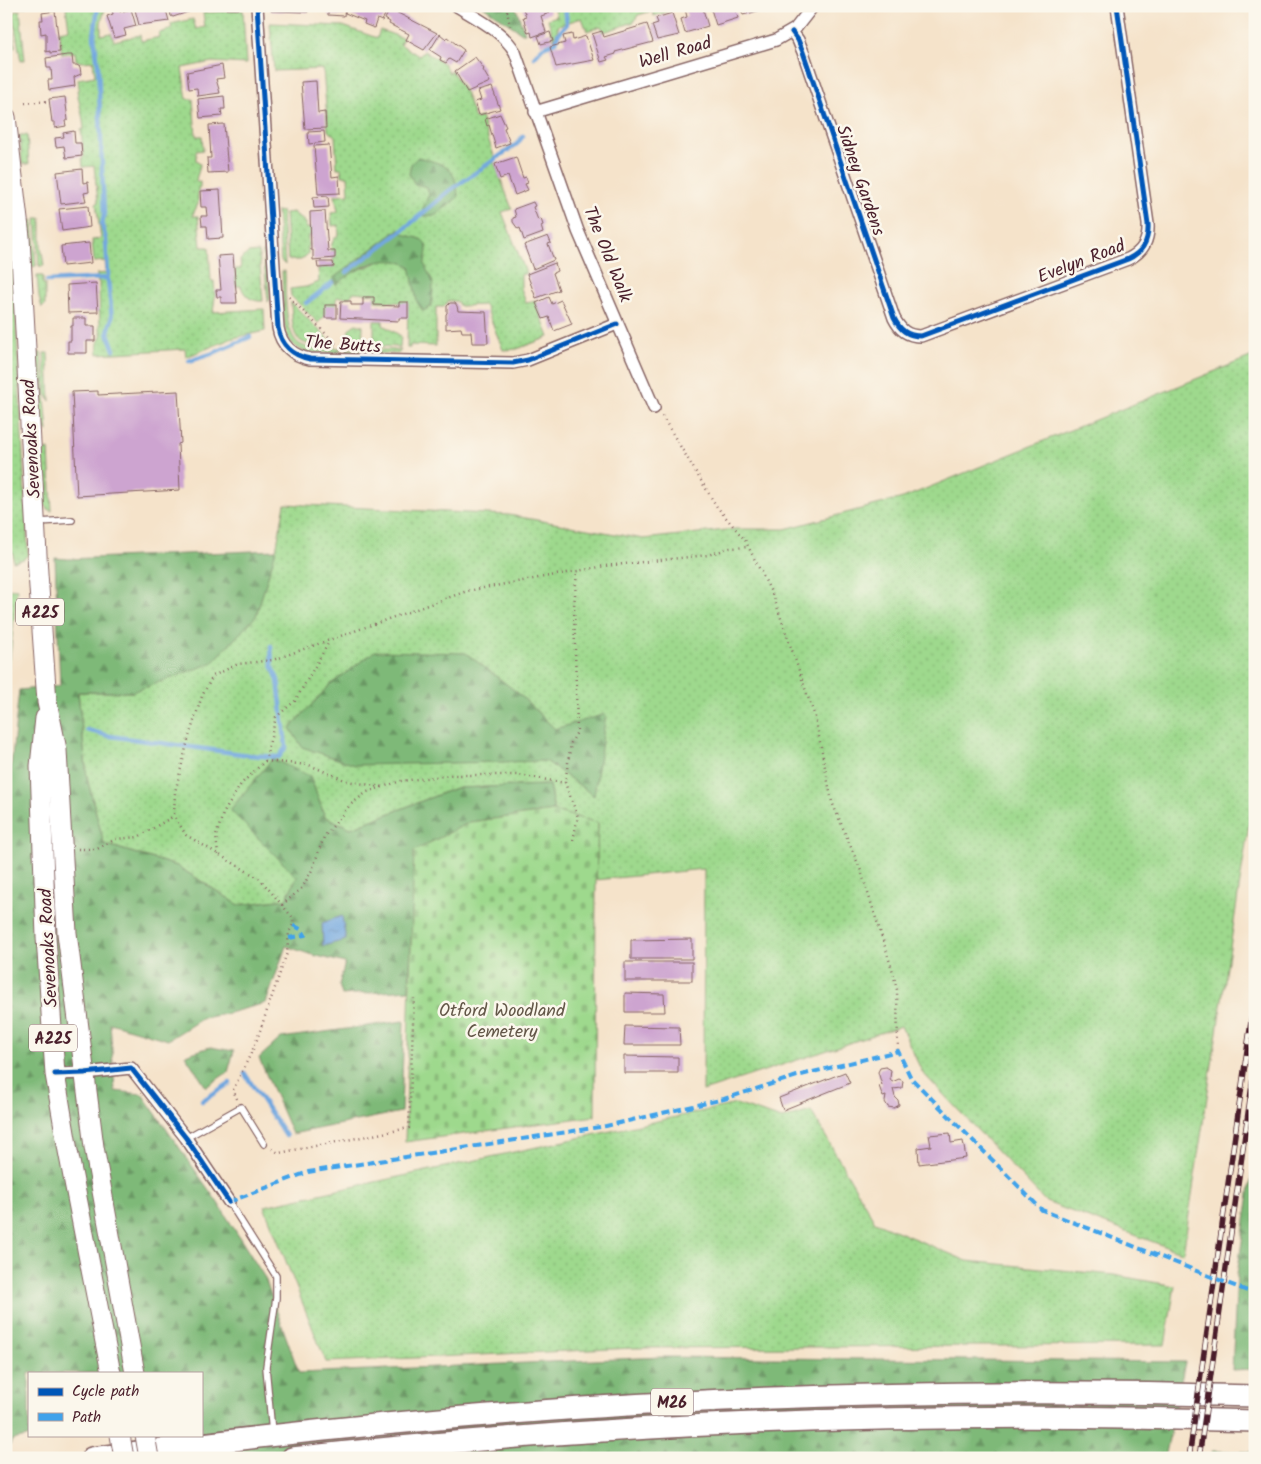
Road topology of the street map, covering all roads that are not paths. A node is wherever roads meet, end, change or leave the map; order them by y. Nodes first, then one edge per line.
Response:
1 (257, 6) edge
2 (456, 6) edge
3 (813, 6) edge
4 (1117, 6) edge
5 (792, 32) junction
6 (535, 112) junction
7 (6, 117) edge
8 (618, 324) junction
9 (909, 334) joint
10 (654, 408) road end
11 (72, 520) dead end
12 (35, 522) junction
13 (47, 702) junction
14 (85, 1073) junction
15 (56, 1074) junction
16 (186, 1138) junction
17 (264, 1144) road end
18 (228, 1202) joint
19 (135, 1370) edge
20 (110, 1371) edge
21 (1255, 1396) edge
22 (1255, 1421) edge
23 (272, 1435) junction
24 (120, 1436) edge
25 (145, 1436) edge
26 (351, 1455) edge
27 (92, 1458) edge
28 (124, 1458) edge
29 (149, 1458) edge
30 (292, 1458) edge

1 - 8 street, The Butts
2 - 6 street, The Old Walk
3 - 5 street, Well Road
4 - 9 street, Evelyn Road
5 - 6 street, Well Road
5 - 9 street, Sidney Gardens
6 - 8 street, The Old Walk
7 - 12 main road, Sevenoaks Road / A225
8 - 10 street, The Old Walk
11 - 12 lane
12 - 13 main road, Sevenoaks Road / A225
13 - 14 main road, Sevenoaks Road / A225
13 - 15 main road, Sevenoaks Road / A225
14 - 15 street
14 - 16 street
14 - 19 main road, Sevenoaks Road / A225
15 - 20 main road, Sevenoaks Road / A225
16 - 17 lane
16 - 18 street
18 - 23 lane
21 - 23 highway, M26
22 - 26 highway, M26
23 - 27 highway, M26
24 - 28 main road, bridge
25 - 29 main road, bridge
26 - 30 highway, M26

